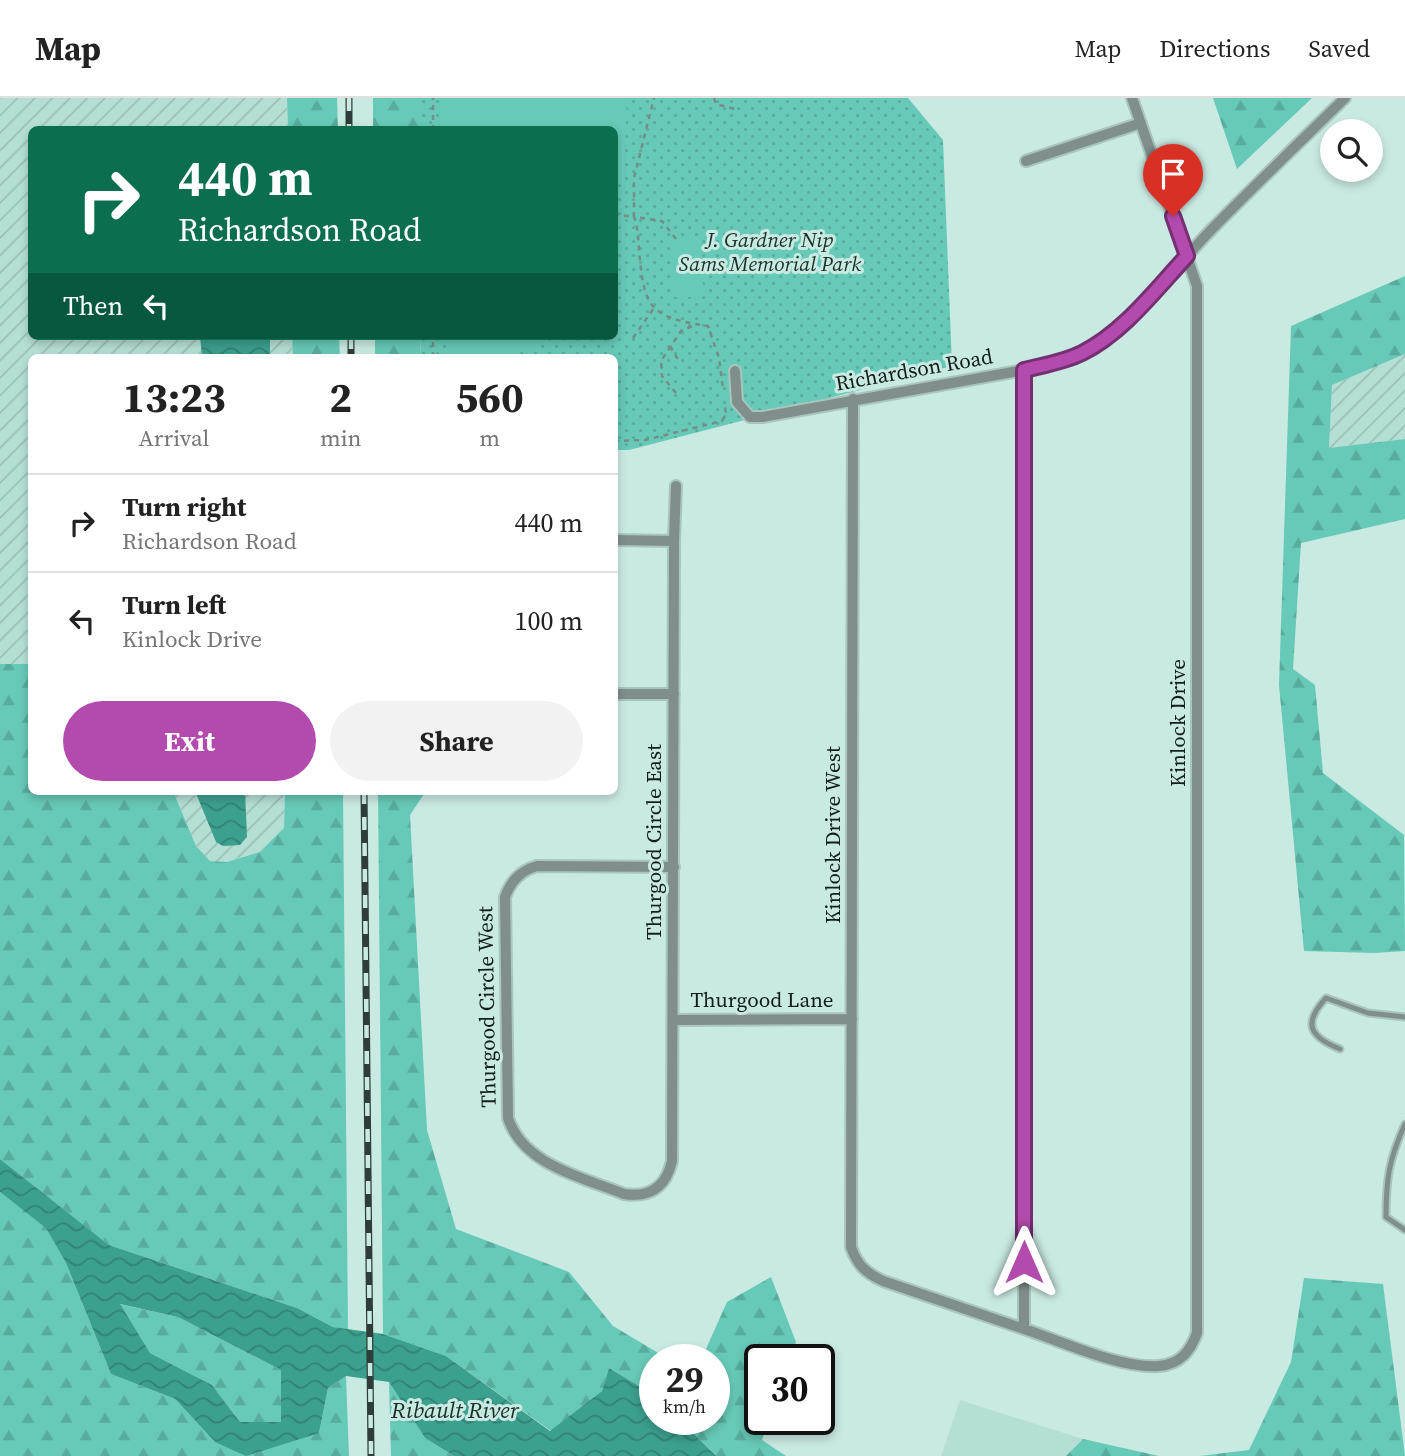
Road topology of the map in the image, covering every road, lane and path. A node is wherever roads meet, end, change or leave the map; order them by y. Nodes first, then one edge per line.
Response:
1 (433, 98) edge
2 (654, 98) edge
3 (714, 98) edge
4 (1132, 98) edge
5 (1345, 98) edge
6 (735, 109) dead end
7 (1141, 123) junction
8 (433, 126) edge
9 (1026, 161) dead end
10 (618, 215) edge
11 (634, 217) junction
12 (676, 239) dead end
13 (1187, 256) junction
14 (654, 308) junction
15 (697, 324) junction
16 (633, 338) dead end
17 (670, 346) junction
18 (679, 361) dead end
19 (1024, 370) junction
20 (735, 371) dead end
21 (723, 392) dead end
22 (676, 393) dead end
23 (853, 400) junction
24 (725, 403) dead end
25 (618, 442) edge
26 (676, 486) dead end
27 (618, 540) edge
28 (674, 541) junction
29 (618, 694) edge
30 (674, 694) junction
31 (674, 867) junction
32 (1405, 1017) edge
33 (852, 1019) junction
34 (673, 1020) junction
35 (1340, 1049) dead end
36 (1405, 1125) edge
37 (655, 1191) joint
38 (1405, 1230) edge
39 (1024, 1329) junction

1 - 8 path
2 - 11 path
3 - 6 path
4 - 7 street, Kinlock Drive
5 - 13 street, Richardson Road
7 - 9 street
7 - 13 street, Kinlock Drive
10 - 11 path
11 - 12 path
11 - 14 path
13 - 19 street, Richardson Road
13 - 39 street, Kinlock Drive
14 - 15 path
14 - 16 path
15 - 17 path
15 - 21 path
17 - 18 path
17 - 22 path
19 - 23 street, Richardson Road
19 - 39 street
20 - 23 street, Richardson Road
23 - 33 street, Kinlock Drive West
24 - 25 path
26 - 28 street, Thurgood Circle East
27 - 28 street
28 - 30 street, Thurgood Circle East
29 - 30 street
30 - 31 street, Thurgood Circle East
31 - 34 street, Thurgood Circle East
31 - 37 street, Thurgood Circle West
32 - 35 lane
33 - 34 street, Thurgood Lane
33 - 39 street, Kinlock Drive West
34 - 37 street, Thurgood Circle East
36 - 38 lane

